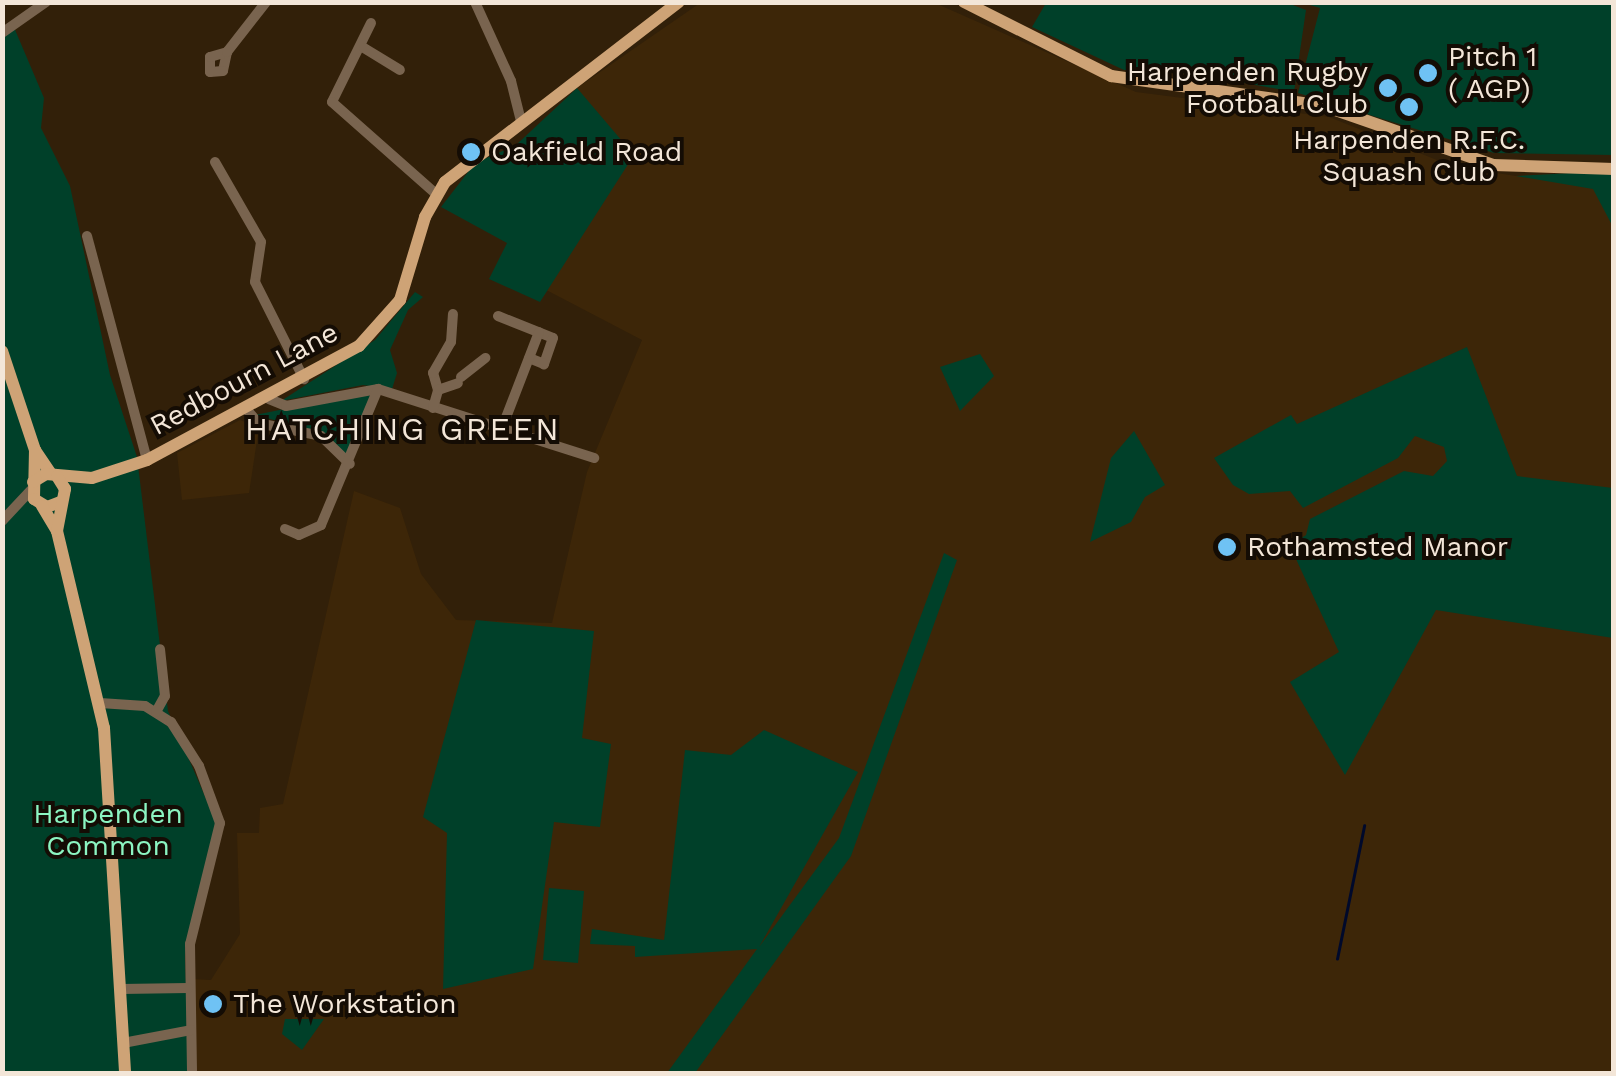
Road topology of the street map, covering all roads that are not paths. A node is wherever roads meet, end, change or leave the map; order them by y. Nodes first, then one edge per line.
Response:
1 (46, 2) edge
2 (266, 2) edge
3 (475, 2) edge
4 (679, 2) edge
5 (964, 2) edge
6 (371, 23) dead end
7 (2, 33) edge
8 (364, 48) junction
9 (228, 52) dead end
10 (400, 70) dead end
11 (520, 121) junction
12 (216, 162) dead end
13 (1614, 168) edge
14 (436, 194) junction
15 (88, 236) dead end
16 (453, 314) dead end
17 (498, 316) dead end
18 (2, 352) edge
19 (485, 358) dead end
20 (305, 380) junction
21 (378, 389) junction
22 (438, 390) junction
23 (269, 400) junction
24 (433, 408) junction
25 (248, 411) junction
26 (500, 433) junction
27 (35, 450) junction
28 (594, 458) dead end
29 (146, 460) junction
30 (350, 464) junction
31 (54, 475) junction
32 (92, 478) junction
33 (32, 486) junction
34 (63, 498) junction
35 (41, 506) junction
36 (18, 509) junction
37 (2, 521) edge
38 (285, 529) dead end
39 (56, 531) junction
40 (160, 649) dead end
41 (100, 702) junction
42 (156, 712) junction
43 (188, 988) junction
44 (121, 989) junction
45 (191, 1030) junction
46 (124, 1043) junction
47 (125, 1074) edge
48 (192, 1074) edge

1 - 7 street
2 - 9 street
3 - 11 street
4 - 11 main road, Redbourn Lane
5 - 13 main road
6 - 8 street
8 - 10 street
8 - 14 street
11 - 14 main road, Redbourn Lane
12 - 20 street
14 - 20 main road, Redbourn Lane
15 - 29 street
16 - 22 street
17 - 26 street
18 - 27 main road
19 - 22 street
20 - 23 main road, Redbourn Lane
21 - 23 street
21 - 24 street
21 - 30 street
22 - 24 street
23 - 25 main road, Redbourn Lane
24 - 26 street
25 - 29 main road, Redbourn Lane
25 - 30 street
26 - 28 street
27 - 31 main road
27 - 33 main road
29 - 32 main road, Redbourn Lane
30 - 38 street
31 - 32 main road, Redbourn Lane
31 - 33 main road
31 - 34 main road
32 - 34 main road, Redbourn Lane
33 - 35 main road
33 - 36 street
34 - 35 main road, Redbourn Lane
34 - 39 main road
35 - 36 street
35 - 39 main road
36 - 37 street
39 - 41 main road
40 - 42 street
41 - 42 street
41 - 44 main road
42 - 43 street
43 - 44 street
43 - 45 street
44 - 46 main road
45 - 46 street
45 - 48 street
46 - 47 main road

